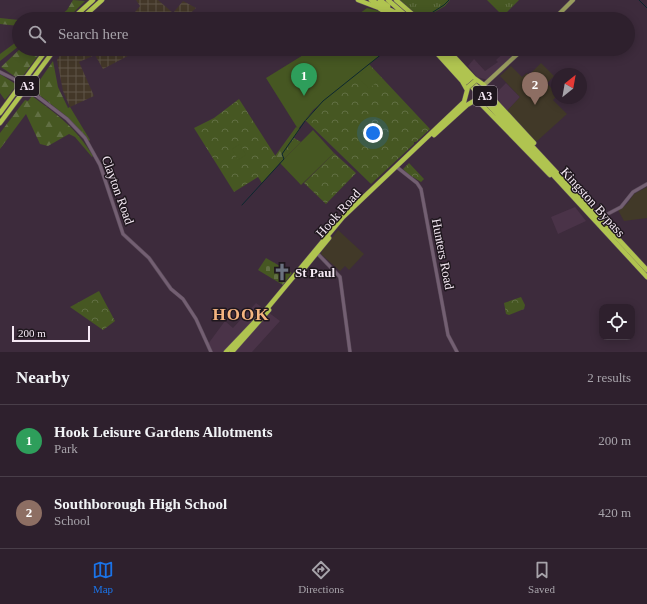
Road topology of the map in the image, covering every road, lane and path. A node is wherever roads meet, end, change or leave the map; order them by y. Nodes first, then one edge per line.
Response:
1 (93, 0) edge
2 (102, 0) edge
3 (358, 0) edge
4 (370, 0) edge
5 (380, 0) edge
6 (388, 0) edge
7 (396, 0) edge
8 (573, 0) edge
9 (80, 12) edge
10 (89, 12) edge
11 (388, 12) edge
12 (390, 12) edge
13 (393, 12) edge
14 (402, 12) edge
15 (410, 12) edge
16 (561, 12) edge
17 (41, 56) edge
18 (50, 56) edge
19 (439, 56) edge
20 (444, 56) edge
21 (448, 56) edge
22 (454, 56) edge
23 (516, 56) edge
24 (0, 72) edge
25 (476, 81) junction
26 (485, 89) junction
27 (467, 90) junction
28 (478, 100) junction
29 (0, 113) edge
30 (0, 123) edge
31 (526, 142) junction
32 (398, 168) junction
33 (647, 184) edge
34 (574, 190) junction
35 (580, 204) junction
36 (600, 218) junction
37 (317, 253) junction
38 (647, 270) edge
39 (647, 277) edge
40 (211, 352) edge
41 (226, 352) edge
42 (232, 352) edge
43 (350, 352) edge
44 (457, 352) edge

1 - 9 highway
2 - 10 highway
3 - 11 highway
4 - 12 highway
5 - 13 highway
6 - 14 highway
7 - 15 highway
8 - 16 main road
17 - 29 highway, A3
18 - 30 highway, A3
19 - 27 highway
20 - 31 highway, A3
21 - 31 highway, A3
22 - 25 highway
23 - 26 main road
24 - 40 street, Clayton Road, bridge
25 - 26 highway
25 - 27 highway, Hook Road, bridge
26 - 28 highway, bridge
26 - 34 highway
27 - 28 highway
27 - 41 highway, Hook Road
28 - 32 highway, Hook Road
28 - 35 highway
31 - 34 highway, Kingston Bypass / A3
31 - 35 highway, Kingston Bypass / A3
32 - 37 highway, Hook Road
32 - 44 street, Hunters Road
33 - 36 street
34 - 36 highway, Kingston Bypass / A3
35 - 39 highway, Kingston Bypass / A3
36 - 38 highway, Kingston Bypass / A3
37 - 42 highway, Hook Road
37 - 43 street

